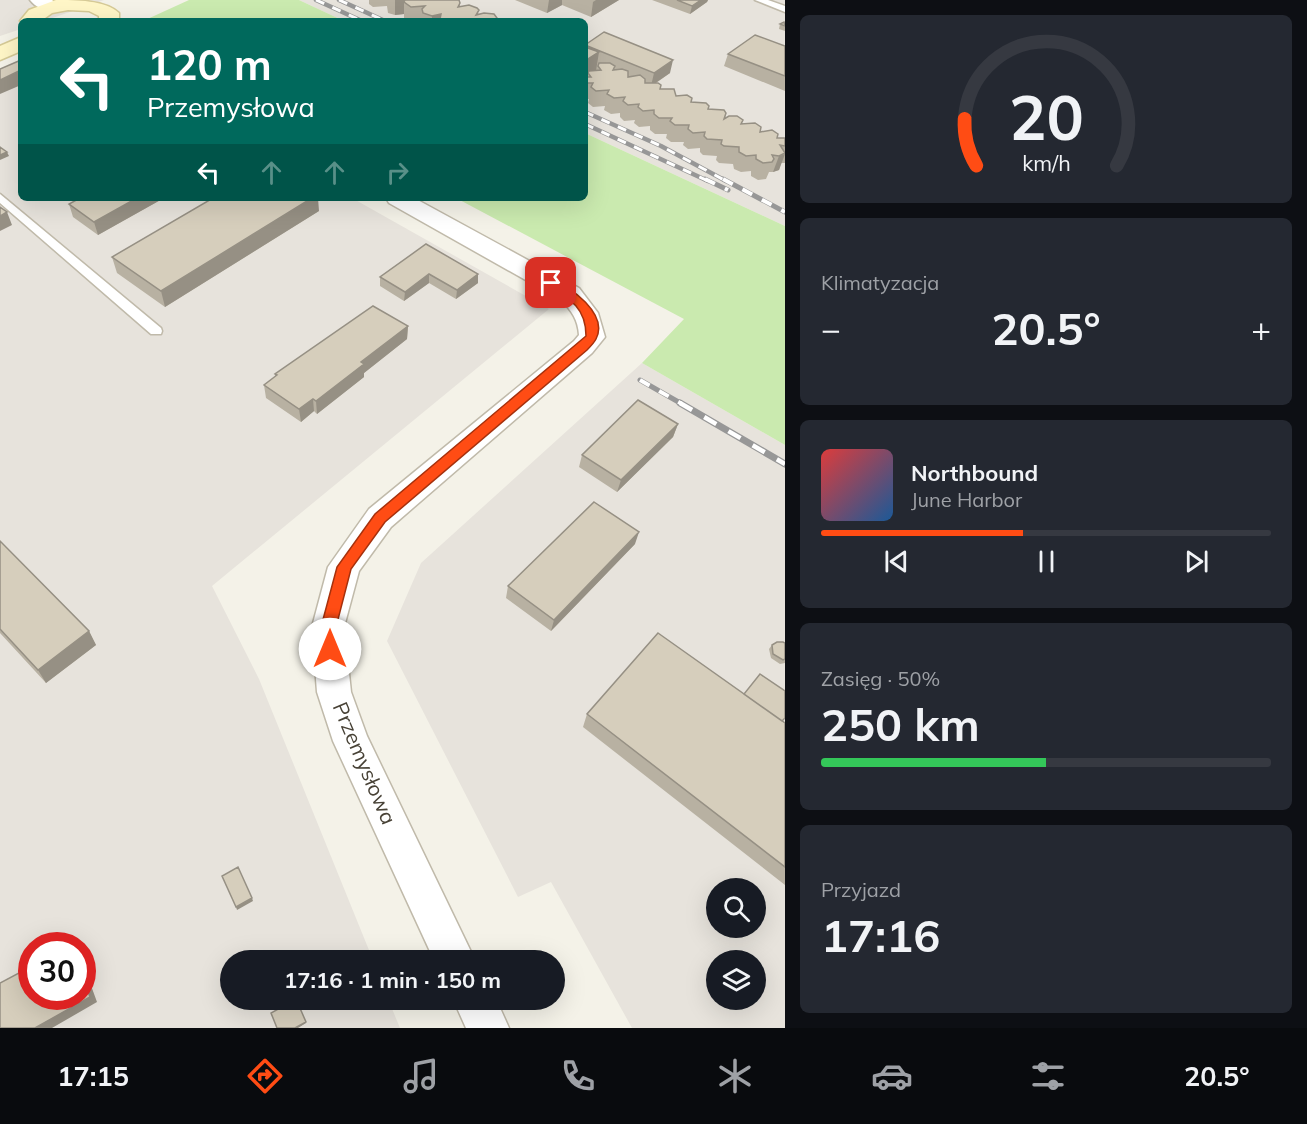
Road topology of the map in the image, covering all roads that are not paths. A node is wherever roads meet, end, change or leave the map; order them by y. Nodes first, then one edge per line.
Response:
1 (759, 0) edge
2 (44, 3) edge
3 (106, 9) edge
4 (785, 9) edge
5 (33, 18) edge
6 (18, 45) edge
7 (0, 54) edge
8 (0, 197) edge
9 (403, 201) edge
10 (156, 331) dead end
11 (450, 950) edge
12 (479, 1010) edge
13 (488, 1028) edge

1 - 4 lane
2 - 3 street
2 - 5 street
6 - 7 street
8 - 10 lane
9 - 11 street, Przemysłowa
12 - 13 street

